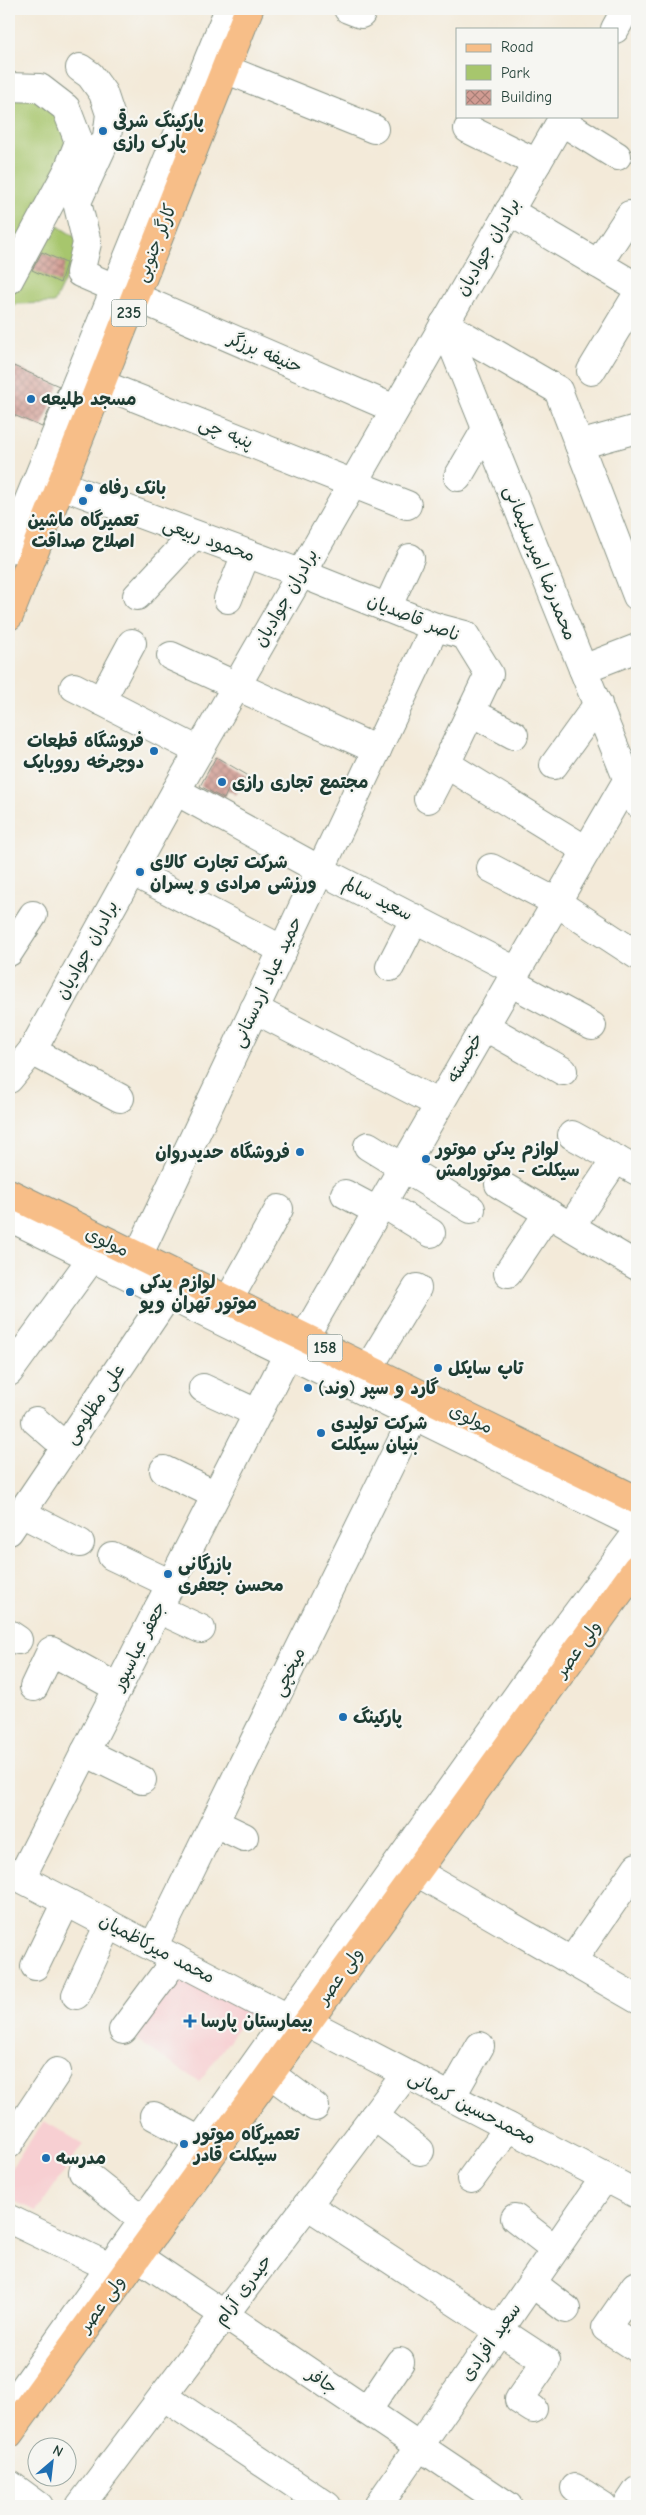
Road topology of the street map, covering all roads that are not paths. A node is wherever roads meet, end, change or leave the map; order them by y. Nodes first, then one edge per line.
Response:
1 (228, 9) edge
2 (249, 9) edge
3 (626, 9) edge
4 (616, 28) edge
5 (80, 68) dead end
6 (225, 69) junction
7 (9, 87) edge
8 (563, 119) edge
9 (374, 129) dead end
10 (468, 129) dead end
11 (617, 156) dead end
12 (537, 163) junction
13 (509, 212) junction
14 (630, 215) dead end
15 (598, 264) junction
16 (9, 280) edge
17 (637, 287) edge
18 (637, 295) edge
19 (135, 296) junction
20 (444, 324) junction
21 (591, 371) dead end
22 (101, 384) junction
23 (395, 409) junction
24 (486, 429) junction
25 (633, 430) dead end
26 (579, 445) junction
27 (458, 477) dead end
28 (352, 483) junction
29 (61, 485) junction
30 (407, 505) dead end
31 (194, 535) junction
32 (9, 549) edge
33 (246, 554) junction
34 (410, 558) dead end
35 (300, 573) junction
36 (137, 596) dead end
37 (637, 596) edge
38 (228, 599) dead end
39 (387, 608) junction
40 (9, 616) edge
41 (435, 627) junction
42 (132, 643) dead end
43 (637, 648) edge
44 (171, 656) dead end
45 (583, 669) junction
46 (236, 686) junction
47 (74, 687) dead end
48 (101, 701) junction
49 (598, 704) junction
50 (472, 712) junction
51 (514, 735) dead end
52 (377, 750) junction
53 (199, 751) junction
54 (446, 764) junction
55 (554, 765) dead end
56 (631, 777) edge
57 (176, 791) junction
58 (428, 799) dead end
59 (586, 850) junction
60 (490, 868) dead end
61 (320, 870) junction
62 (131, 871) junction
63 (556, 902) junction
64 (32, 915) dead end
65 (415, 918) junction
66 (283, 950) junction
67 (9, 952) edge
68 (637, 955) edge
69 (390, 967) dead end
70 (513, 976) junction
71 (254, 1010) junction
72 (484, 1026) junction
73 (592, 1026) dead end
74 (32, 1051) junction
75 (563, 1071) dead end
76 (9, 1078) edge
77 (120, 1098) dead end
78 (439, 1104) junction
79 (572, 1135) dead end
80 (368, 1146) dead end
81 (627, 1165) edge
82 (403, 1166) junction
83 (499, 1184) dead end
84 (9, 1193) edge
85 (345, 1194) dead end
86 (380, 1207) junction
87 (279, 1209) dead end
88 (471, 1209) dead end
89 (10, 1219) edge
90 (560, 1220) junction
91 (431, 1233) dead end
92 (98, 1249) junction
93 (138, 1256) junction
94 (637, 1266) edge
95 (508, 1273) dead end
96 (174, 1287) junction
97 (417, 1288) dead end
98 (228, 1300) junction
99 (296, 1342) junction
100 (368, 1369) junction
101 (9, 1372) edge
102 (204, 1388) dead end
103 (419, 1406) junction
104 (258, 1413) junction
105 (36, 1421) dead end
106 (66, 1447) junction
107 (164, 1470) dead end
108 (216, 1495) junction
109 (637, 1500) edge
110 (12, 1524) edge
111 (637, 1525) edge
112 (637, 1533) edge
113 (80, 1543) dead end
114 (112, 1556) dead end
115 (637, 1568) edge
116 (171, 1584) junction
117 (158, 1609) junction
118 (201, 1629) dead end
119 (34, 1687) dead end
120 (118, 1688) junction
121 (85, 1752) junction
122 (142, 1780) dead end
123 (214, 1823) junction
124 (244, 1837) dead end
125 (637, 1867) edge
126 (415, 1871) junction
127 (15, 1875) edge
128 (629, 1896) edge
129 (66, 1902) junction
130 (109, 1924) junction
131 (165, 1953) junction
132 (572, 1961) junction
133 (35, 1966) dead end
134 (76, 1996) dead end
135 (637, 1999) edge
136 (297, 2020) junction
137 (123, 2030) dead end
138 (480, 2046) dead end
139 (57, 2072) dead end
140 (269, 2073) junction
141 (406, 2074) junction
142 (450, 2097) junction
143 (315, 2107) dead end
144 (154, 2116) dead end
145 (374, 2116) junction
146 (509, 2127) junction
147 (9, 2144) edge
148 (207, 2145) junction
149 (420, 2151) dead end
150 (83, 2172) dead end
151 (605, 2177) junction
152 (471, 2179) dead end
153 (637, 2194) edge
154 (308, 2204) junction
155 (515, 2218) dead end
156 (9, 2219) edge
157 (149, 2225) junction
158 (555, 2249) junction
159 (124, 2266) junction
160 (532, 2283) junction
161 (635, 2286) dead end
162 (566, 2308) dead end
163 (224, 2315) junction
164 (498, 2331) junction
165 (637, 2348) edge
166 (400, 2362) dead end
167 (163, 2396) junction
168 (9, 2408) edge
169 (533, 2409) dead end
170 (366, 2411) junction
171 (9, 2434) edge
172 (419, 2447) junction
173 (9, 2484) edge
174 (575, 2488) dead end
175 (637, 2491) edge
176 (39, 2506) edge
177 (80, 2506) edge
178 (327, 2506) edge
179 (378, 2506) edge
180 (508, 2506) edge
181 (603, 2506) edge
182 (627, 2506) edge

1 - 32 street
2 - 6 main road, کارگر جنوبی / 235
3 - 4 street
5 - 19 street, حنیفه برزگر
6 - 9 street
6 - 19 main road, کارگر جنوبی / 235
7 - 16 street
8 - 11 street
8 - 12 street, برادران جوادیان
10 - 12 street
12 - 13 street, برادران جوادیان
13 - 15 street
13 - 20 street, برادران جوادیان
14 - 15 street
15 - 17 street
18 - 21 street
19 - 22 main road, کارگر جنوبی / 235
19 - 23 street, حنیفه برزگر
20 - 23 street, برادران جوادیان
20 - 24 street, محمدرضا امیرسلیمانی
20 - 26 street
22 - 28 street, پنبه چی
22 - 29 main road, کارگر جنوبی / 235
23 - 28 street, برادران جوادیان
24 - 27 street
24 - 45 street, محمدرضا امیرسلیمانی
25 - 26 street
26 - 37 street
28 - 30 street, پنبه چی
28 - 35 street, برادران جوادیان
29 - 31 street, محمود ربیعی
29 - 40 main road, کارگر جنوبی / 235
31 - 33 street, محمود ربیعی
31 - 36 street
33 - 35 street, محمود ربیعی
33 - 38 street
34 - 39 street
35 - 39 street, ناصر قاصدیان
35 - 46 street, برادران جوادیان
39 - 41 street, ناصر قاصدیان
41 - 50 street, ناصر قاصدیان
41 - 52 street, حمید عباد اردستانی
42 - 48 street
43 - 45 street
44 - 46 street
45 - 49 street, محمدرضا امیرسلیمانی
46 - 52 street
46 - 53 street, برادران جوادیان
47 - 48 street
48 - 53 street
49 - 55 street
49 - 56 street, محمدرضا امیرسلیمانی
50 - 51 street
50 - 54 street, ناصر قاصدیان
52 - 61 street, حمید عباد اردستانی
53 - 57 street, برادران جوادیان
54 - 58 street, ناصر قاصدیان
54 - 59 street
56 - 59 street, خجسته
57 - 61 street, سعید سالم
57 - 62 street, برادران جوادیان
59 - 63 street, خجسته
60 - 63 street
61 - 65 street, سعید سالم
61 - 66 street, حمید عباد اردستانی
62 - 66 street
62 - 74 street, برادران جوادیان
63 - 68 street
63 - 70 street, خجسته
64 - 67 street
65 - 69 street
65 - 70 street, سعید سالم
66 - 71 street, حمید عباد اردستانی
70 - 72 street, خجسته
70 - 73 street, سعید سالم
71 - 78 street
71 - 93 street, حمید عباد اردستانی
72 - 75 street
72 - 78 street, خجسته
74 - 76 street, برادران جوادیان
74 - 77 street
78 - 82 street, خجسته
79 - 81 street
80 - 82 street
81 - 90 street
82 - 86 street, خجسته
82 - 88 street
83 - 90 street
84 - 92 main road, مولوی / 158
85 - 86 street
86 - 91 street
86 - 99 street, خجسته
87 - 98 street
89 - 92 street
90 - 94 street
90 - 95 street
92 - 93 main road, مولوی / 158
92 - 96 street
92 - 101 street
93 - 96 main road, مولوی / 158
96 - 98 main road, مولوی / 158
96 - 99 street
96 - 106 street, علی مظلومی
97 - 100 street
98 - 99 main road, مولوی / 158
99 - 100 main road, مولوی / 158
99 - 103 street
99 - 104 street, جعفر عباسپور
100 - 103 main road, مولوی / 158
102 - 104 street
103 - 109 main road, مولوی / 158
103 - 111 street
103 - 123 street, میخچی
104 - 108 street, جعفر عباسپور
105 - 106 street
106 - 110 street, علی مظلومی
107 - 108 street
108 - 116 street, جعفر عباسپور
110 - 113 street
112 - 136 street
114 - 116 street
115 - 126 main road, ولی عصر
116 - 117 street, جعفر عباسپور
117 - 118 street
117 - 120 street, جعفر عباسپور
119 - 120 street
120 - 121 street, جعفر عباسپور
121 - 122 street
121 - 127 street, جعفر عباسپور
123 - 124 street
123 - 131 street, میخچی
125 - 128 street
126 - 132 street
126 - 136 main road, ولی عصر
127 - 129 street, محمد میرکاظمیان
128 - 132 street
129 - 130 street, محمد میرکاظمیان
129 - 133 street
130 - 131 street, محمد میرکاظمیان
130 - 134 street
131 - 136 street, محمد میرکاظمیان
131 - 137 street, میخچی
132 - 135 street
136 - 140 main road, ولی عصر
136 - 141 street, محمدحسین کرمانی
136 - 148 street
138 - 142 street
139 - 147 street
140 - 143 street
140 - 148 main road, ولی عصر
141 - 142 street, محمدحسین کرمانی
141 - 145 street, حیدری آرام
142 - 146 street, محمدحسین کرمانی
144 - 148 street
145 - 149 street
145 - 154 street, حیدری آرام
146 - 151 street, محمدحسین کرمانی
146 - 152 street
148 - 157 main road, ولی عصر
150 - 157 street
151 - 153 street, محمدحسین کرمانی
151 - 158 street, سعید افرادی
154 - 163 street, حیدری آرام
154 - 164 street
155 - 158 street
156 - 159 street, جافر
157 - 159 main road, ولی عصر
158 - 160 street, سعید افرادی
159 - 163 street, جافر
159 - 168 street
159 - 171 main road, ولی عصر
160 - 162 street
160 - 164 street, سعید افرادی
161 - 165 street
163 - 167 street, حیدری آرام
163 - 170 street, جافر
164 - 169 street
164 - 172 street, سعید افرادی
166 - 170 street
167 - 177 street, حیدری آرام
167 - 178 street
170 - 172 street, جافر
172 - 179 street, سعید افرادی
172 - 180 street, جافر
173 - 176 street
174 - 181 street
175 - 182 street

